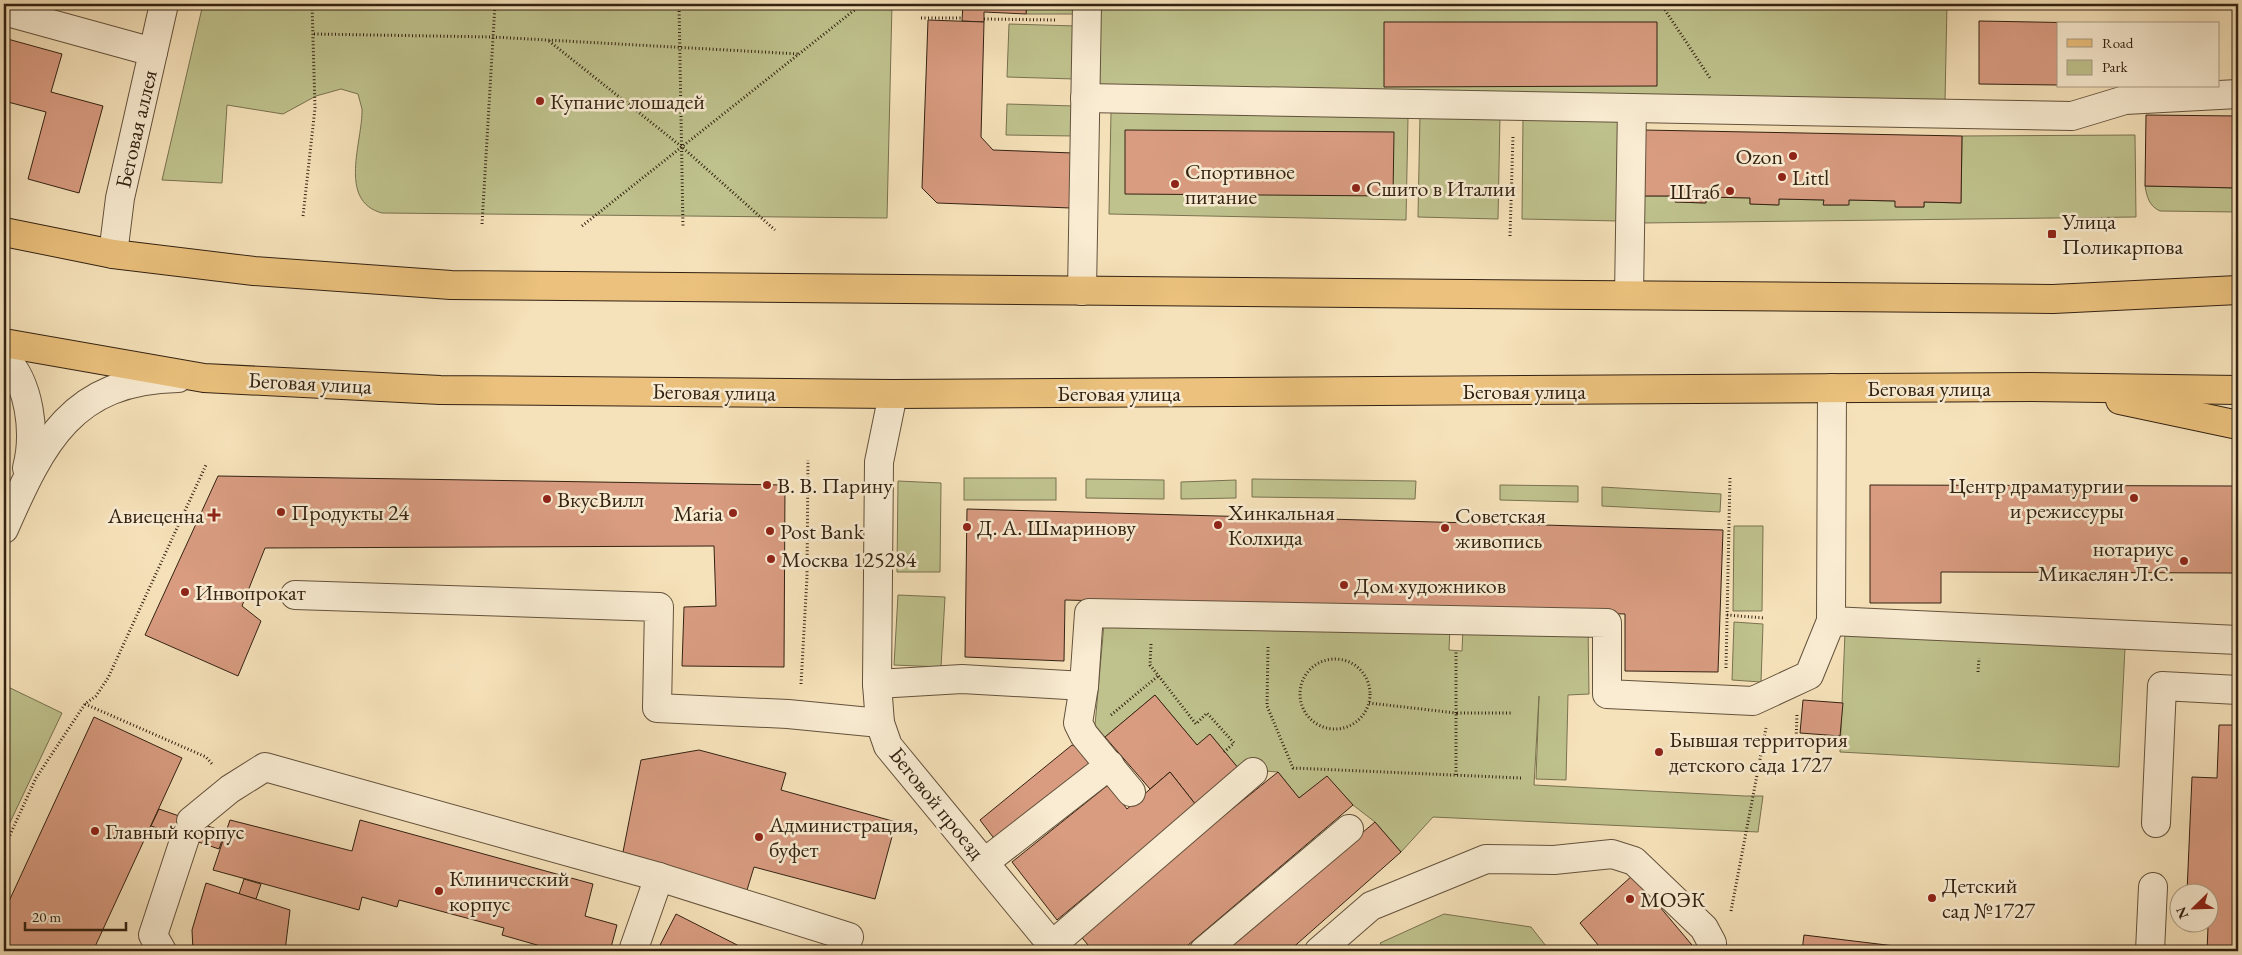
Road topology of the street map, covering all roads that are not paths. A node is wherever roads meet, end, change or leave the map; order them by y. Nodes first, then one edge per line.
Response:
1 (164, 4) edge
2 (4, 11) edge
3 (1087, 12) edge
4 (153, 52) junction
5 (2238, 94) edge
6 (1085, 98) junction
7 (1632, 108) junction
8 (4, 232) edge
9 (113, 254) junction
10 (2238, 290) edge
11 (1082, 291) junction
12 (2138, 294) junction
13 (1629, 295) junction
14 (2238, 301) edge
15 (4, 342) edge
16 (4, 357) edge
17 (204, 378) junction
18 (2032, 387) junction
19 (1832, 388) junction
20 (2238, 390) edge
21 (893, 394) junction
22 (2238, 424) edge
23 (23, 486) junction
24 (4, 529) edge
25 (296, 595) dead end
26 (1831, 621) junction
27 (2238, 640) edge
28 (877, 684) junction
29 (1084, 686) junction
30 (2238, 690) edge
31 (884, 734) junction
32 (1110, 765) junction
33 (1253, 772) dead end
34 (1131, 792) dead end
35 (2156, 823) dead end
36 (1350, 829) dead end
37 (985, 862) junction
38 (659, 877) junction
39 (2153, 887) dead end
40 (849, 937) dead end
41 (150, 946) edge
42 (1054, 948) edge
43 (633, 951) edge
44 (1204, 951) edge
45 (1319, 951) edge
46 (1710, 951) edge
47 (2150, 951) edge

1 - 4 street, Беговая аллея
2 - 4 street
3 - 6 street
4 - 9 street, Беговая аллея
5 - 7 street
6 - 7 street
6 - 11 street
7 - 13 street
8 - 9 main road
9 - 11 main road
10 - 12 main road
11 - 13 main road
12 - 13 main road
12 - 14 main road
15 - 17 main road, Беговая улица
16 - 23 street
17 - 21 main road, Беговая улица
17 - 23 street
18 - 19 main road, Беговая улица
18 - 20 main road, Беговая улица
18 - 22 main road
19 - 21 main road, Беговая улица
19 - 26 street
21 - 28 street, Беговой проезд
23 - 24 street
25 - 31 street
26 - 27 street
26 - 29 street
28 - 29 street
28 - 31 street, Беговой проезд
29 - 32 street
30 - 35 street
31 - 37 street, Беговой проезд
32 - 34 street
32 - 37 street
33 - 42 street
36 - 44 street
37 - 42 street, Беговой проезд
38 - 40 street
38 - 41 street
38 - 43 street
39 - 47 street
45 - 46 street

